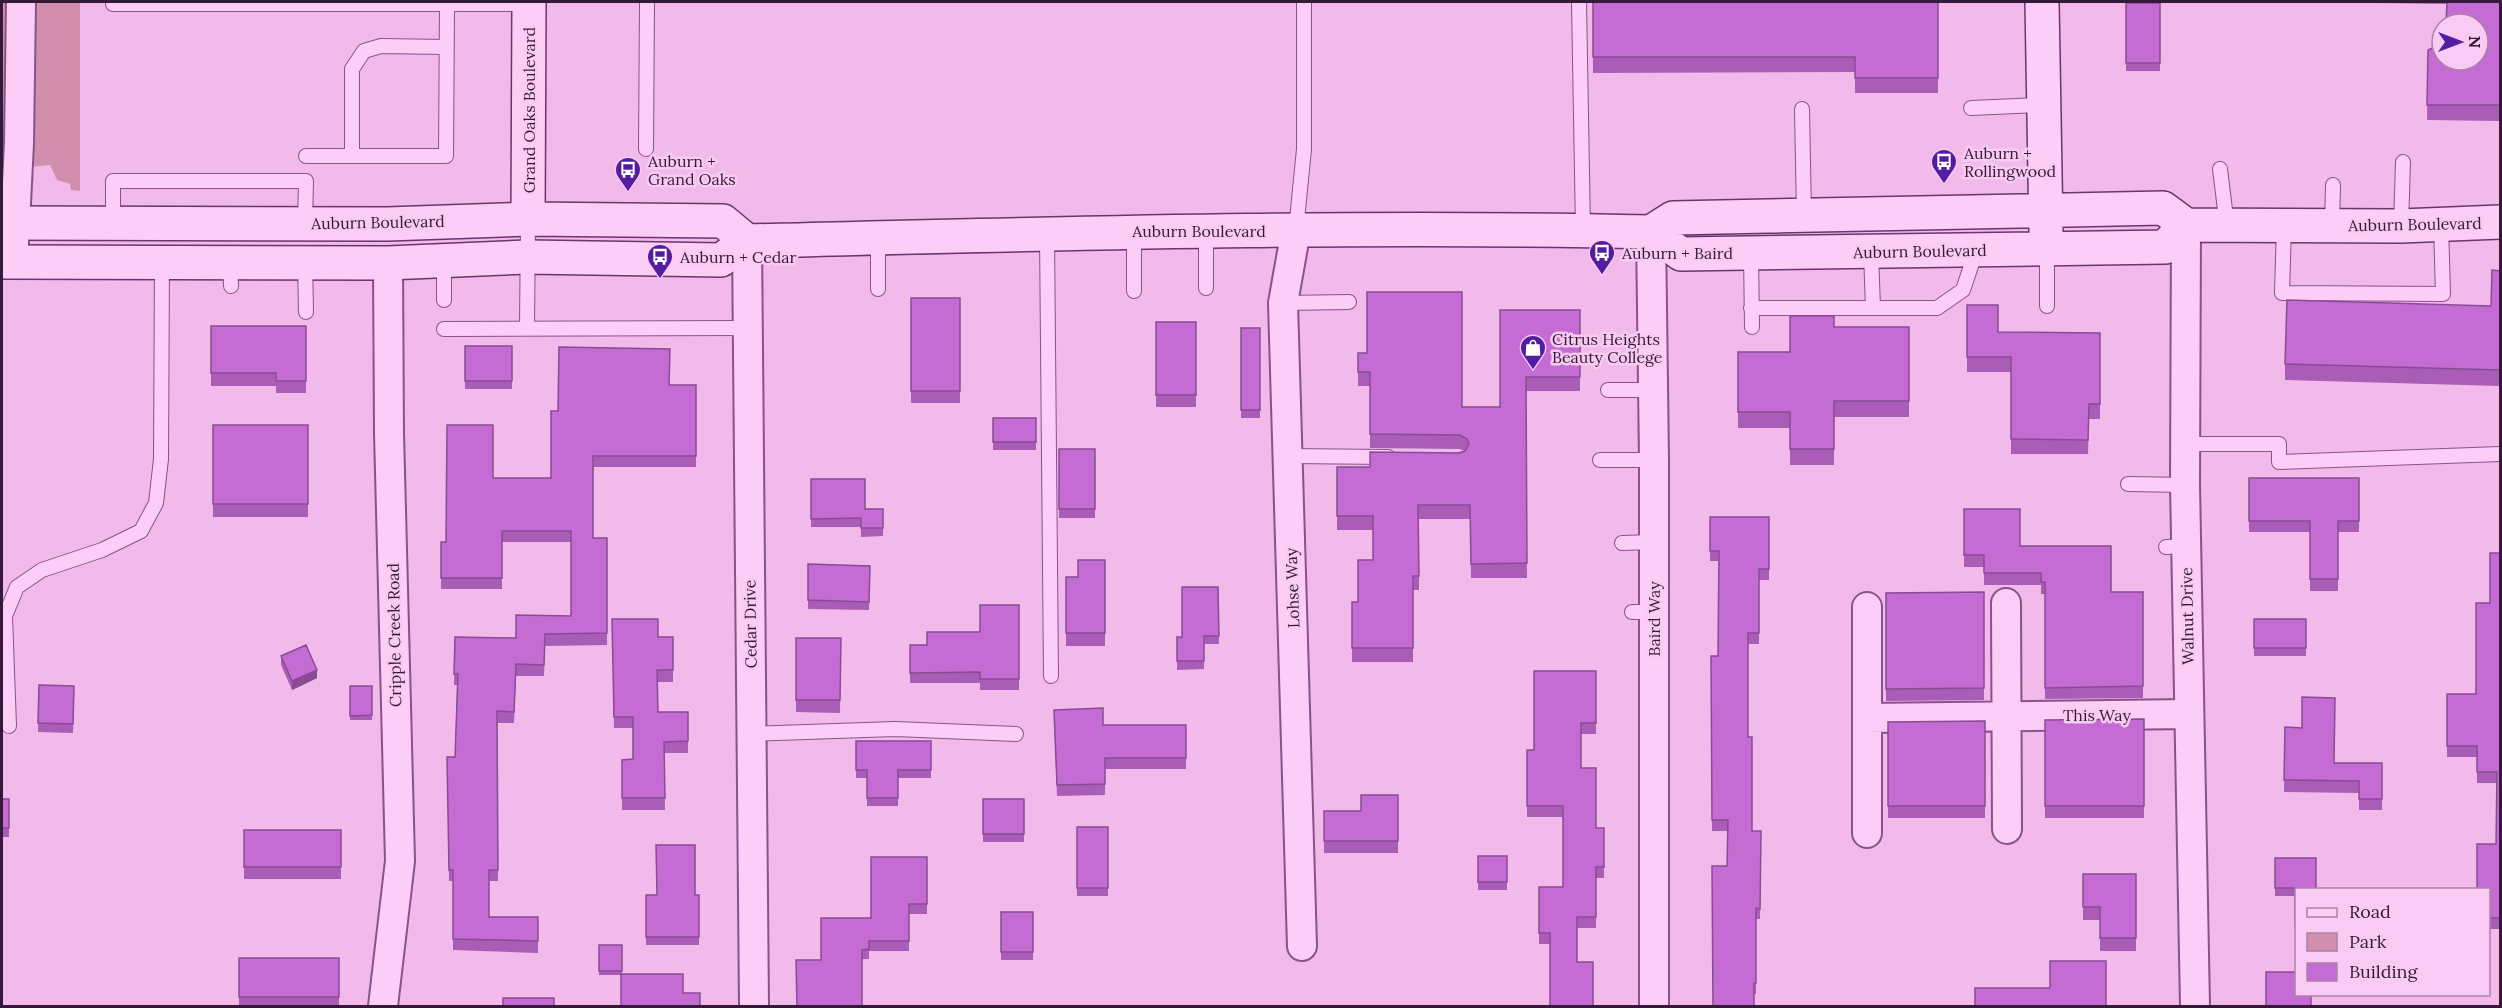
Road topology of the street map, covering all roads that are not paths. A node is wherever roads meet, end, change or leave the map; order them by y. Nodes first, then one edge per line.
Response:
1 (21, 2) edge
2 (113, 2) edge
3 (647, 2) edge
4 (1304, 2) edge
5 (1579, 2) edge
6 (2042, 2) edge
7 (530, 3) edge
8 (447, 4) junction
9 (446, 47) junction
10 (11, 76) edge
11 (2042, 105) junction
12 (1971, 108) dead end
13 (1802, 109) dead end
14 (646, 149) dead end
15 (306, 156) dead end
16 (352, 156) junction
17 (2403, 162) dead end
18 (2220, 169) dead end
19 (2333, 185) dead end
20 (2045, 210) junction
21 (1804, 215) junction
22 (528, 219) junction
23 (2500, 222) edge
24 (8, 223) edge
25 (2441, 224) junction
26 (2186, 225) junction
27 (2227, 226) junction
28 (2284, 226) junction
29 (2332, 226) junction
30 (2401, 226) junction
31 (1296, 230) junction
32 (1134, 231) junction
33 (1206, 231) junction
34 (1583, 231) junction
35 (1651, 232) junction
36 (1047, 234) junction
37 (878, 238) junction
38 (747, 241) junction
39 (2047, 248) junction
40 (1976, 250) junction
41 (1751, 252) junction
42 (1870, 253) junction
43 (527, 257) junction
44 (305, 261) junction
45 (444, 261) junction
46 (7, 262) edge
47 (388, 262) junction
48 (162, 263) junction
49 (1206, 288) dead end
50 (878, 289) dead end
51 (1134, 291) dead end
52 (444, 300) dead end
53 (1349, 302) dead end
54 (1283, 303) junction
55 (2047, 306) dead end
56 (1751, 308) junction
57 (1873, 308) junction
58 (306, 312) dead end
59 (1752, 327) dead end
60 (527, 328) junction
61 (746, 328) junction
62 (444, 329) dead end
63 (1608, 390) dead end
64 (1652, 390) junction
65 (2185, 444) junction
66 (2500, 454) edge
67 (1288, 456) junction
68 (1401, 457) edge
69 (1654, 459) junction
70 (1600, 460) dead end
71 (2128, 484) dead end
72 (2185, 485) junction
73 (1654, 542) junction
74 (1622, 543) dead end
75 (2006, 603) dead end
76 (1867, 607) dead end
77 (1051, 676) dead end
78 (2188, 714) junction
79 (2006, 715) junction
80 (1867, 718) junction
81 (9, 726) dead end
82 (751, 734) junction
83 (1016, 734) dead end
84 (2007, 829) dead end
85 (1867, 833) dead end
86 (1302, 946) dead end
87 (383, 1006) edge
88 (754, 1006) edge
89 (1654, 1006) edge
90 (2195, 1006) edge

1 - 10 street
2 - 8 lane
3 - 14 lane
4 - 31 lane
5 - 34 lane
6 - 11 main road
7 - 8 lane
7 - 22 main road, Grand Oaks Boulevard
8 - 9 lane
9 - 16 lane
9 - 16 lane
10 - 24 street
11 - 12 lane
11 - 20 main road
13 - 21 lane
15 - 16 lane
17 - 30 lane
18 - 27 lane
19 - 29 lane
20 - 21 main road, Auburn Boulevard
20 - 26 main road, Auburn Boulevard
20 - 39 main road
21 - 35 main road, Auburn Boulevard
22 - 24 main road, Auburn Boulevard
22 - 38 main road, Auburn Boulevard
22 - 43 lane
23 - 25 main road, Auburn Boulevard
24 - 46 street
25 - 28 lane
25 - 30 main road, Auburn Boulevard
26 - 27 main road, Auburn Boulevard
26 - 39 main road, Auburn Boulevard
26 - 65 street, Walnut Drive
27 - 28 main road, Auburn Boulevard
28 - 29 main road, Auburn Boulevard
29 - 30 main road, Auburn Boulevard
31 - 33 main road, Auburn Boulevard
31 - 34 main road, Auburn Boulevard
31 - 54 street, Lohse Way
32 - 33 main road, Auburn Boulevard
32 - 36 main road, Auburn Boulevard
32 - 51 lane
33 - 49 lane
34 - 35 main road, Auburn Boulevard
35 - 41 main road, Auburn Boulevard
35 - 64 street, Baird Way
36 - 37 main road, Auburn Boulevard
36 - 77 lane
37 - 38 main road, Auburn Boulevard
37 - 50 lane
38 - 43 main road
38 - 61 street, Cedar Drive
39 - 40 main road, Auburn Boulevard
39 - 55 lane
40 - 42 main road, Auburn Boulevard
40 - 57 lane
41 - 42 main road, Auburn Boulevard
41 - 56 lane
42 - 57 lane
43 - 45 main road
43 - 60 lane
44 - 47 main road
44 - 48 main road
44 - 58 lane
45 - 47 main road
45 - 52 lane
46 - 48 main road
47 - 87 street, Cripple Creek Road
48 - 81 lane
53 - 54 lane
54 - 67 street, Lohse Way
56 - 57 lane
56 - 59 lane
60 - 61 lane
60 - 62 lane
61 - 82 street, Cedar Drive
63 - 64 lane
64 - 69 street, Baird Way
65 - 66 lane
65 - 72 street, Walnut Drive
67 - 68 lane
67 - 86 street, Lohse Way
69 - 70 lane
69 - 73 street, Baird Way
71 - 72 lane
72 - 78 street, Walnut Drive
73 - 74 lane
73 - 89 street, Baird Way
75 - 79 street
76 - 80 street
78 - 79 street, This Way
78 - 90 street, Walnut Drive
79 - 80 street, This Way
79 - 84 street
80 - 85 street
82 - 83 lane
82 - 88 street, Cedar Drive

